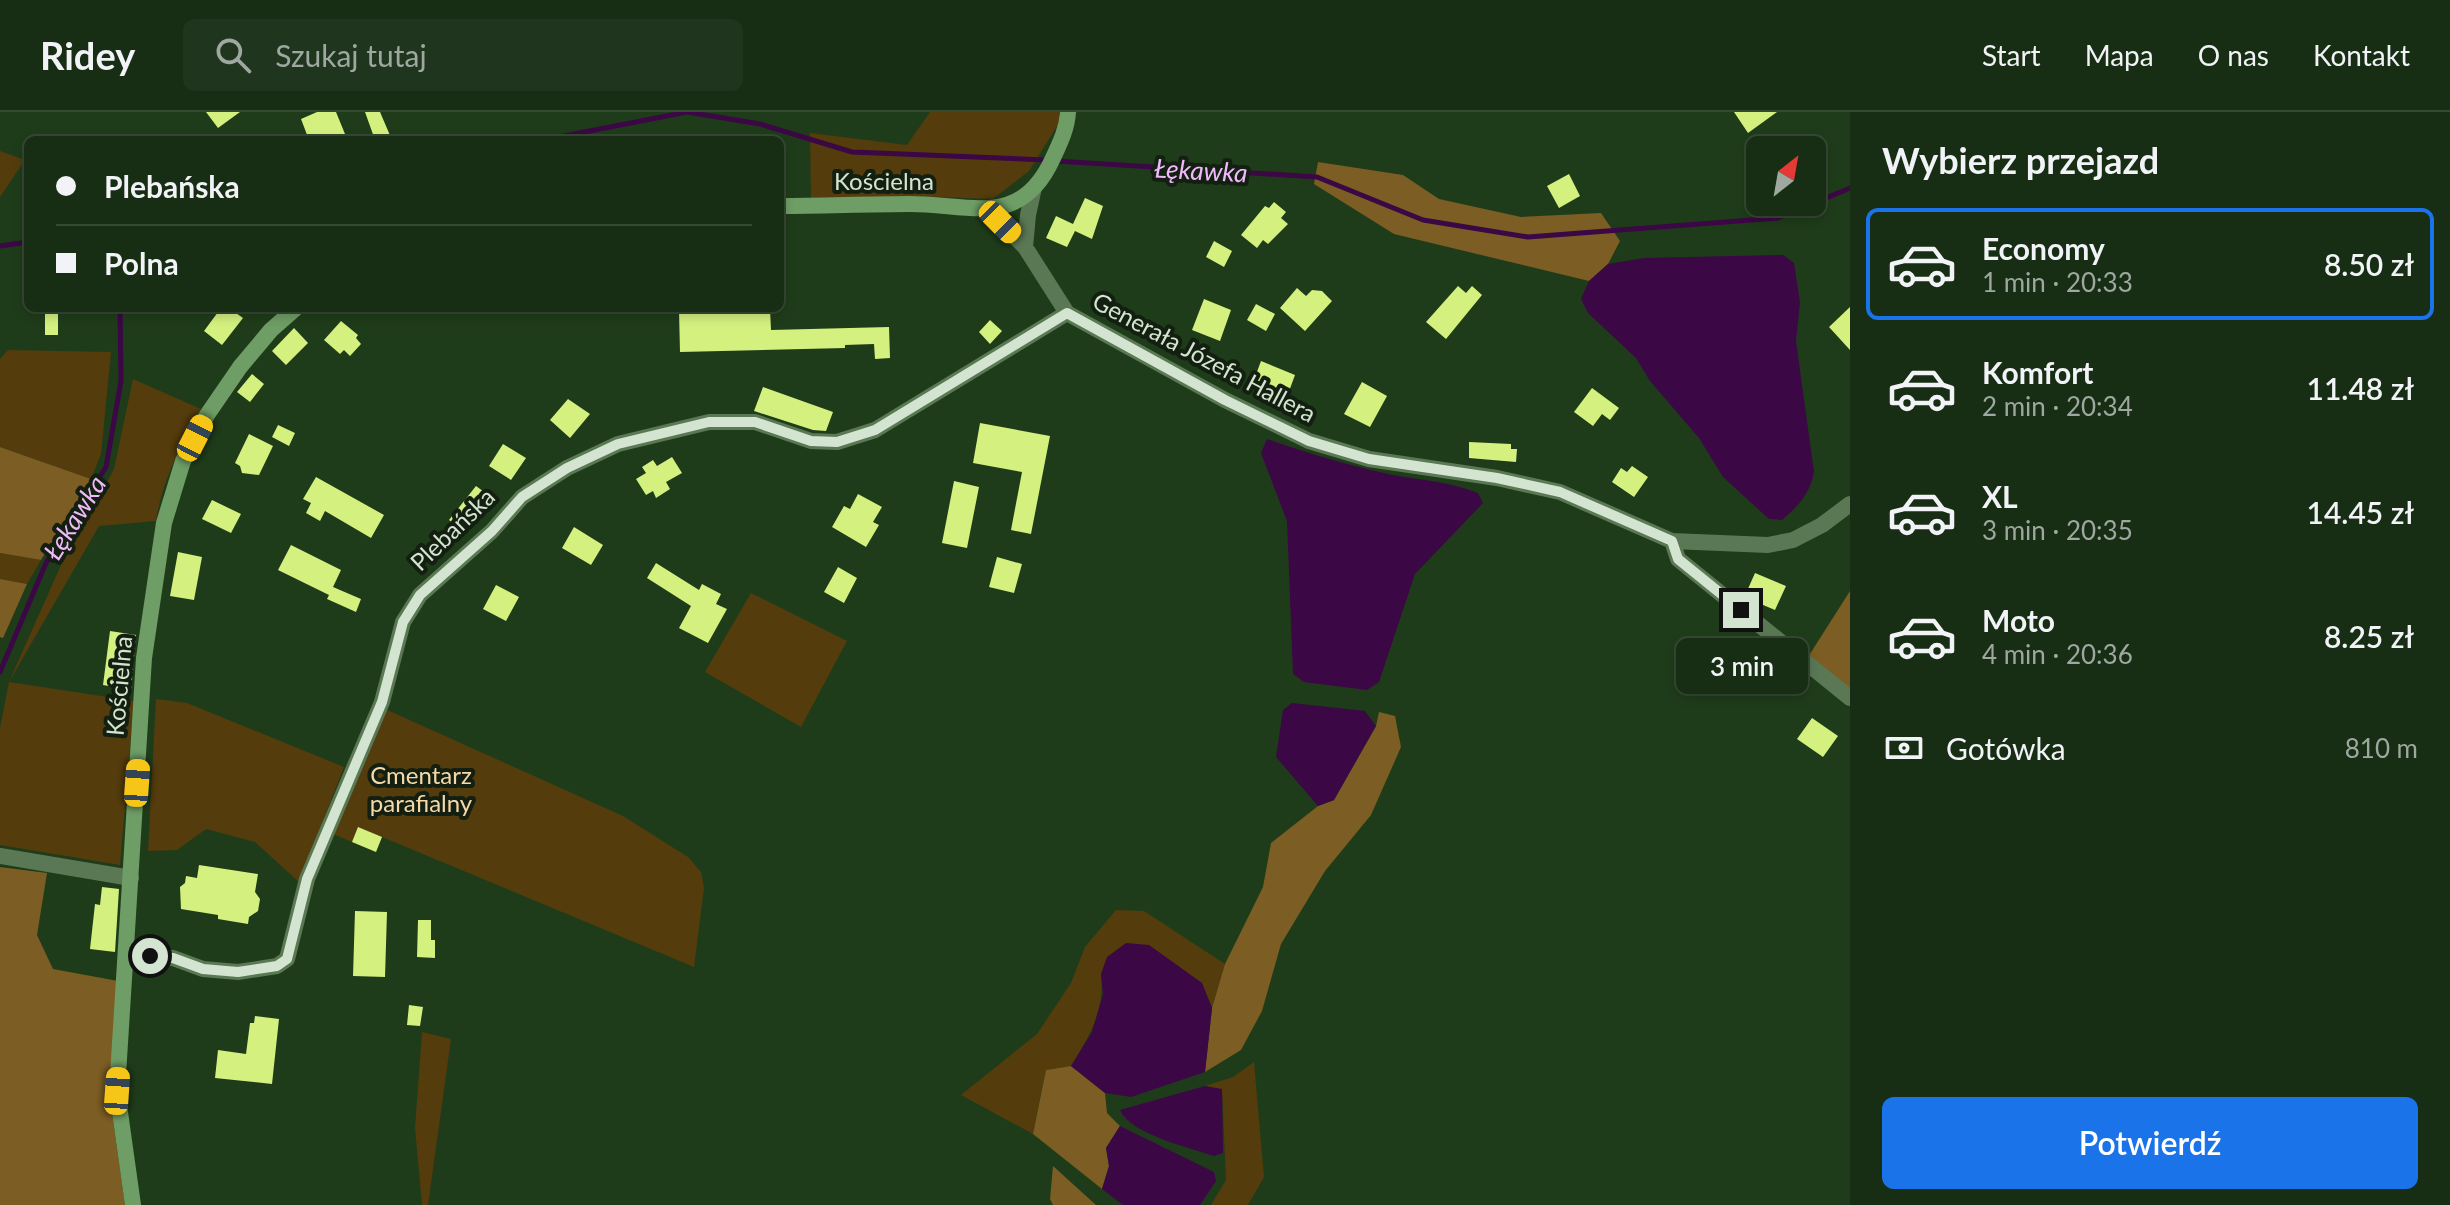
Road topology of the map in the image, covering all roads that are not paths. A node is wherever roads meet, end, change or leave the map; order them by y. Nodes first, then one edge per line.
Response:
1 (1068, 112) edge
2 (1033, 192) junction
3 (784, 206) edge
4 (987, 210) junction
5 (1025, 247) junction
6 (291, 312) edge
7 (1067, 313) junction
8 (1850, 504) edge
9 (1672, 541) junction
10 (1850, 698) edge
11 (0, 856) edge
12 (131, 878) junction
13 (126, 954) junction
14 (133, 1205) edge

1 - 2 street
2 - 4 street
2 - 5 street
3 - 4 street, Kościelna
4 - 5 street, Generała Józefa Hallera
5 - 7 street, Generała Józefa Hallera
6 - 12 street, Kościelna
7 - 9 street, Generała Józefa Hallera
7 - 13 street, Plebańska
8 - 9 street, Generała Józefa Hallera
9 - 10 street
11 - 12 street
12 - 13 street, Kościelna
13 - 14 street, Kościelna

